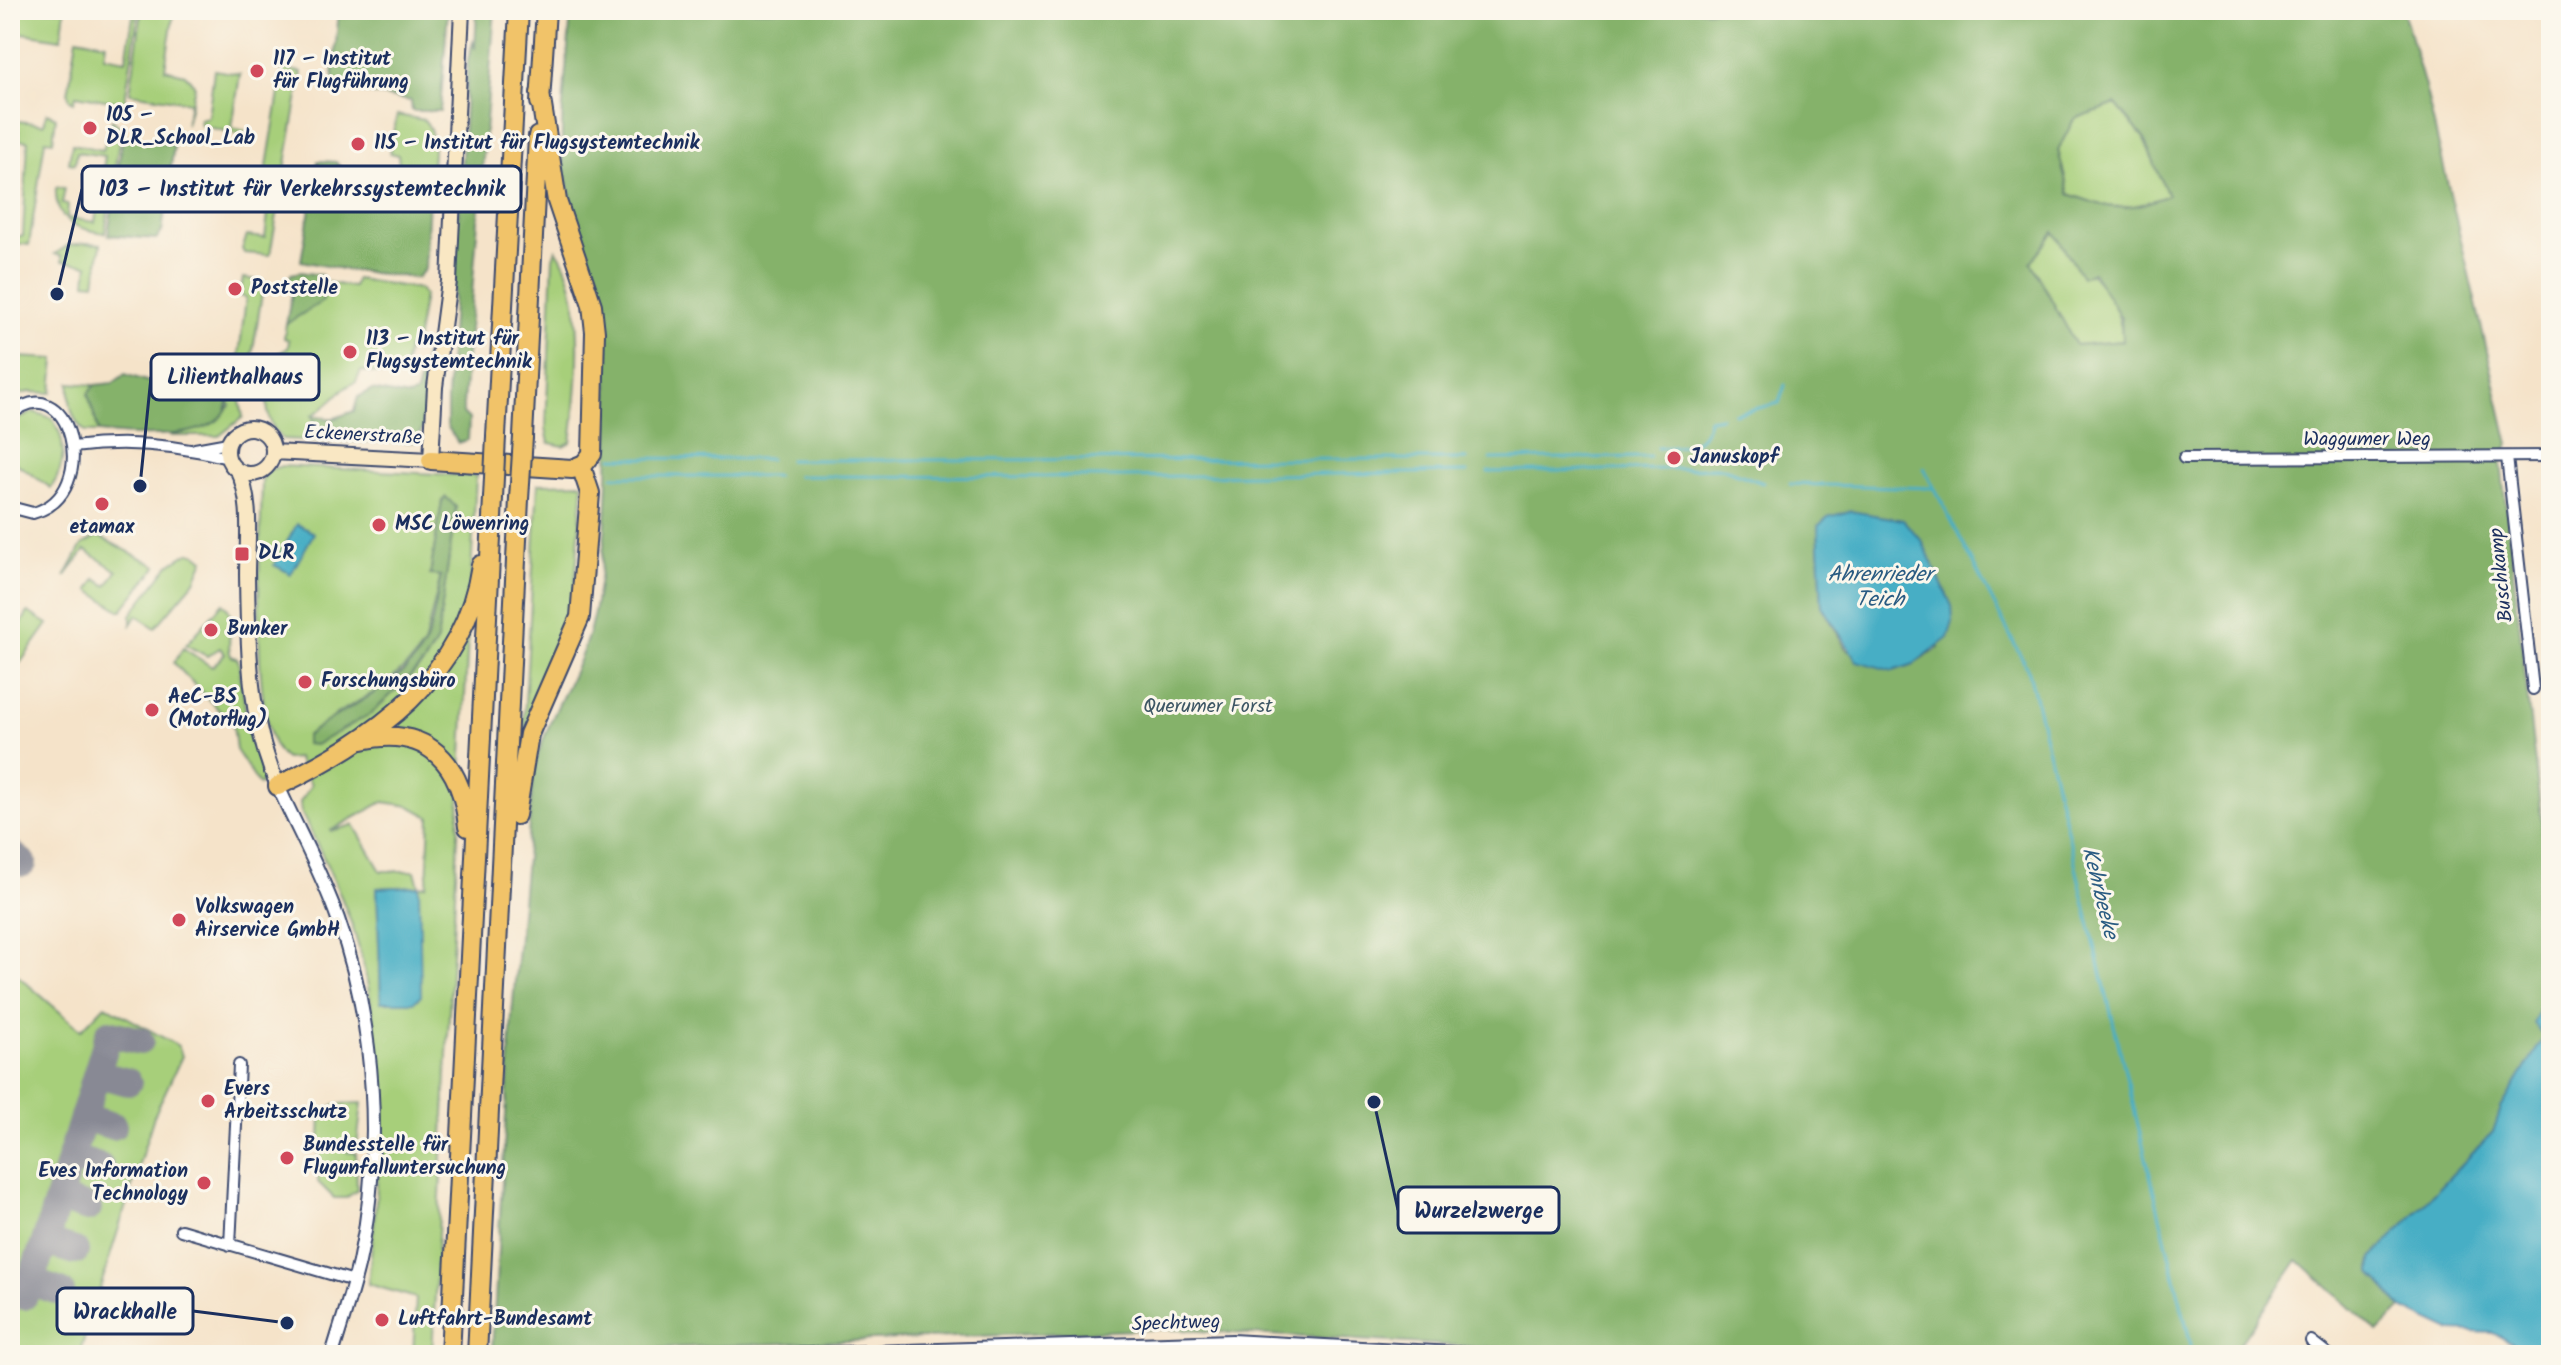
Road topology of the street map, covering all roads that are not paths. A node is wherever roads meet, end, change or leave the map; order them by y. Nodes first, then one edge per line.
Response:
1 (462, 10) edge
2 (519, 10) edge
3 (546, 10) edge
4 (540, 93) junction
5 (10, 416) edge
6 (73, 447) junction
7 (273, 452) junction
8 (2551, 456) edge
9 (232, 457) junction
10 (2507, 457) junction
11 (2184, 458) dead end
12 (431, 460) junction
13 (581, 466) junction
14 (258, 473) junction
15 (493, 503) junction
16 (10, 507) edge
17 (247, 521) junction
18 (2533, 689) dead end
19 (355, 741) junction
20 (278, 786) junction
21 (502, 860) junction
22 (474, 889) junction
23 (239, 1065) dead end
24 (181, 1230) dead end
25 (230, 1245) junction
26 (354, 1281) junction
27 (2311, 1341) dead end
28 (332, 1355) edge
29 (450, 1355) edge
30 (477, 1355) edge
31 (748, 1355) edge
32 (1508, 1355) edge
33 (2329, 1355) edge

1 - 12 main road, Eckenerstraße
2 - 15 highway, bridge
3 - 4 highway
4 - 13 highway
4 - 21 highway, bridge
5 - 6 street
6 - 9 street
6 - 16 street
7 - 9 main road
7 - 12 main road, Eckenerstraße
7 - 14 main road
8 - 10 street, Waggumer Weg
9 - 14 main road
9 - 17 main road
10 - 11 street, Waggumer Weg
10 - 18 street, Buschkamp
12 - 13 highway
13 - 21 highway
14 - 17 main road
15 - 19 highway
15 - 22 highway
17 - 20 main road
19 - 20 highway
19 - 22 highway
20 - 26 street
21 - 30 highway
22 - 29 highway
23 - 25 street
24 - 25 street
25 - 26 street
26 - 28 street
27 - 33 street
31 - 32 street, Spechtweg

